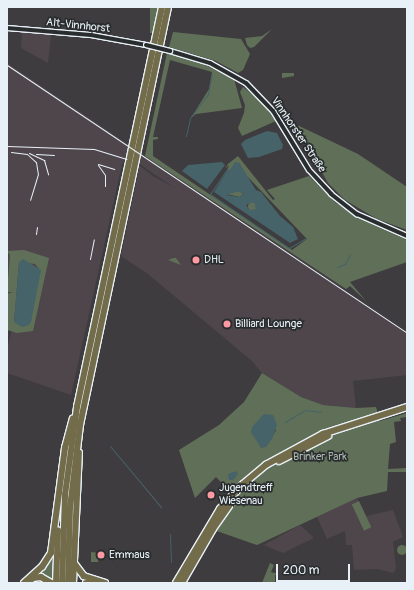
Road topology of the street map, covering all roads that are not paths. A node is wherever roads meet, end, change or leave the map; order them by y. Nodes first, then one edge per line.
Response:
1 (162, 7) edge
2 (168, 7) edge
3 (7, 28) edge
4 (170, 51) joint
5 (407, 236) edge
6 (83, 397) junction
7 (407, 407) edge
8 (81, 408) junction
9 (407, 411) edge
10 (58, 533) junction
11 (63, 547) junction
12 (74, 557) junction
13 (24, 583) edge
14 (28, 583) edge
15 (52, 583) edge
16 (56, 583) edge
17 (62, 583) edge
18 (68, 583) edge
19 (73, 583) edge
20 (86, 583) edge
21 (98, 583) edge
22 (105, 583) edge
23 (177, 583) edge

1 - 6 highway
2 - 6 highway
3 - 4 street, Alt-Vinnhorst, bridge
4 - 5 street, Vinnhorster Straße
6 - 8 highway
7 - 23 highway
8 - 10 highway
8 - 10 highway
8 - 11 highway
9 - 23 highway
10 - 11 highway
11 - 12 highway
11 - 13 highway
11 - 16 highway
11 - 17 highway
11 - 18 highway
12 - 19 highway
12 - 22 highway
14 - 15 highway
20 - 21 highway

